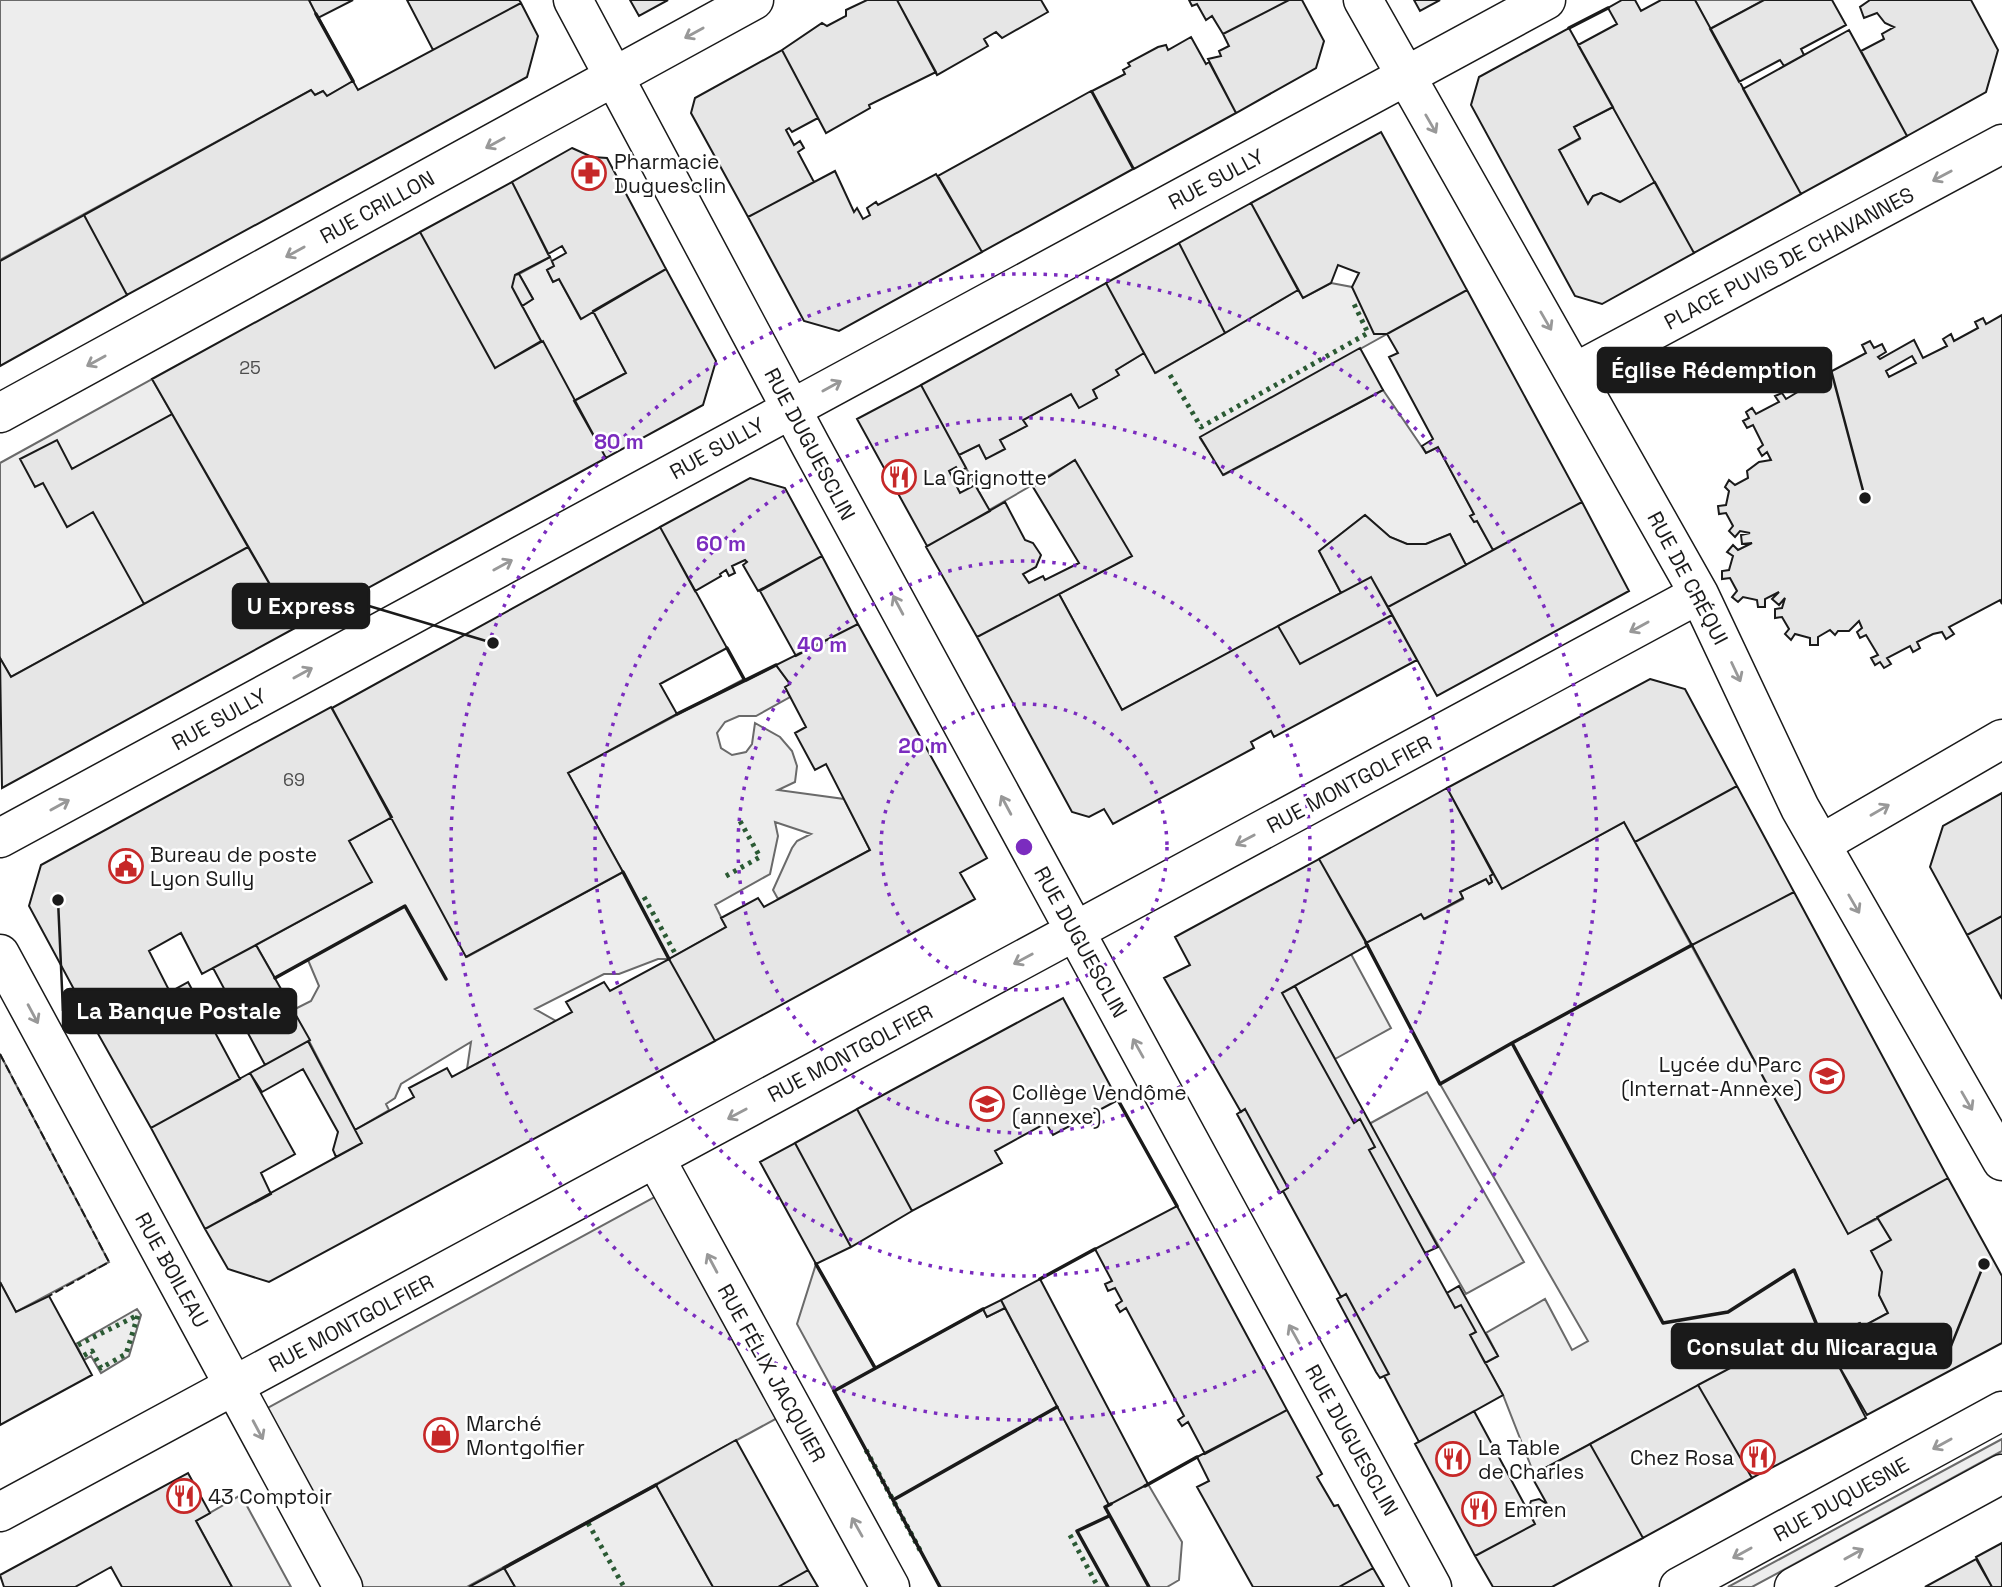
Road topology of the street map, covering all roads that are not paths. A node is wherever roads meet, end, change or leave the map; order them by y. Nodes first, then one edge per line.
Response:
1 (573, 0) edge
2 (754, 0) edge
3 (1363, 0) edge
4 (1546, 0) edge
5 (1405, 77) junction
6 (614, 78) junction
7 (2002, 144) edge
8 (1576, 372) junction
9 (791, 407) junction
10 (0, 414) edge
11 (1699, 594) junction
12 (2002, 739) edge
13 (0, 838) edge
14 (1821, 844) junction
15 (1075, 932) junction
16 (0, 954) edge
17 (655, 1158) junction
18 (2002, 1161) edge
19 (234, 1385) junction
20 (2002, 1411) edge
21 (2002, 1474) edge
22 (0, 1512) edge
23 (343, 1587) edge
24 (890, 1587) edge
25 (1432, 1587) edge
26 (1679, 1587) edge
27 (1794, 1587) edge

1 - 6 street, RUE DUGUESCLIN
2 -> 6 street, RUE CRILLON
3 - 5 street, RUE DE CRÉQUI
4 - 5 street, RUE SULLY
5 -> 8 street, RUE DE CRÉQUI
9 -> 5 street, RUE SULLY
6 - 9 street, RUE DUGUESCLIN
6 -> 10 street, RUE CRILLON
7 -> 8 street, PLACE PUVIS DE CHAVANNES
8 - 11 street, RUE DE CRÉQUI
13 -> 9 street, RUE SULLY
15 -> 9 street, RUE DUGUESCLIN
11 -> 14 street, RUE DE CRÉQUI
11 -> 15 street, RUE MONTGOLFIER
14 -> 12 street
14 -> 18 street, RUE DE CRÉQUI
15 -> 17 street, RUE MONTGOLFIER
25 -> 15 street, RUE DUGUESCLIN
16 -> 19 street, RUE BOILEAU
17 - 19 street, RUE MONTGOLFIER
24 -> 17 street, RUE FÉLIX JACQUIER
19 - 22 street, RUE MONTGOLFIER
19 -> 23 street, RUE BOILEAU
20 -> 26 street, RUE DUQUESNE
27 -> 21 street

